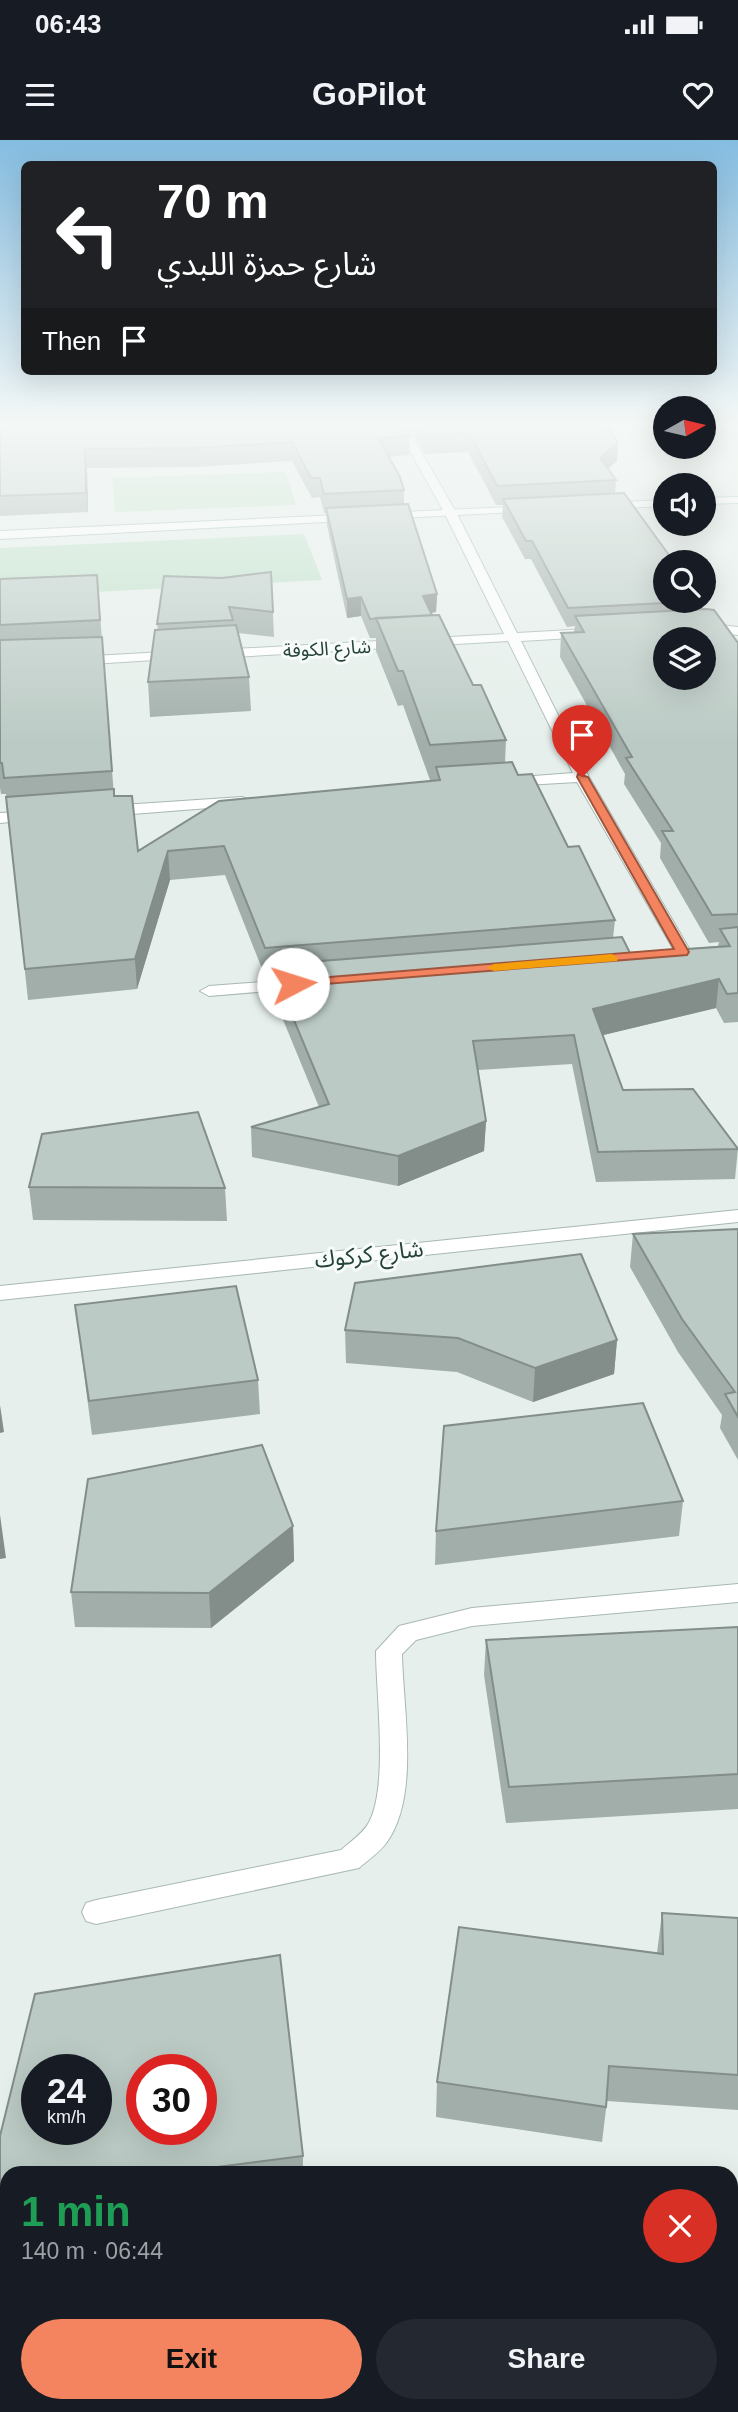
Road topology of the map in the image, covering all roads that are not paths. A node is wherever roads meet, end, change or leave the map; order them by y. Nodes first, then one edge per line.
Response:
1 (58, 532) edge
2 (460, 532) edge
3 (0, 535) edge
4 (716, 629) edge
5 (738, 631) edge
6 (609, 632) edge
7 (514, 638) junction
8 (56, 662) edge
9 (582, 777) junction
10 (486, 784) edge
11 (265, 800) edge
12 (89, 812) edge
13 (51, 815) edge
14 (0, 818) edge
15 (683, 952) edge
16 (320, 982) edge
17 (209, 991) dead end
18 (738, 1216) edge
19 (0, 1293) edge
20 (738, 1593) edge
21 (96, 1912) dead end

1 - 3 street
2 - 7 street
4 - 5 street
6 - 7 street, شارع الكوفة
7 - 8 street, شارع الكوفة
7 - 9 street
9 - 10 street
9 - 15 street
11 - 12 street
13 - 14 street
16 - 17 street
18 - 19 street, شارع كركوك
20 - 21 street

